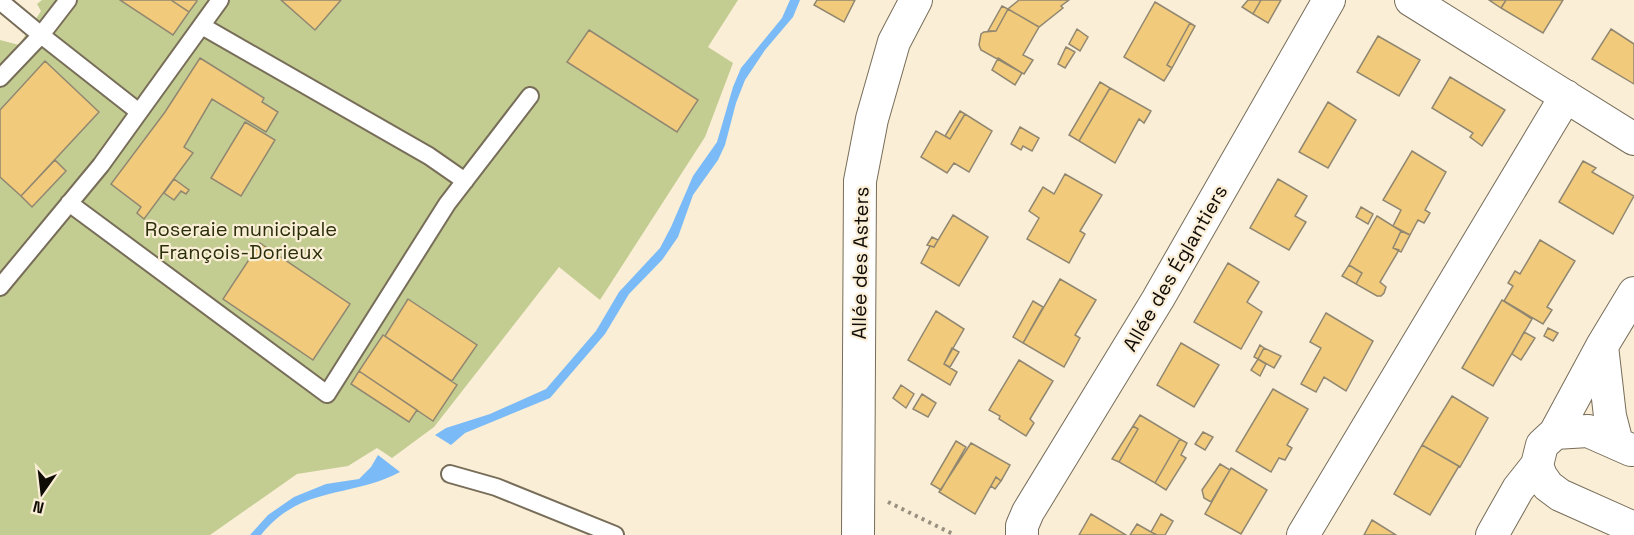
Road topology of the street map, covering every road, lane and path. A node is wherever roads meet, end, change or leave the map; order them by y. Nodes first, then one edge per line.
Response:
1 (68, 0) edge
2 (220, 0) edge
3 (916, 0) edge
4 (1329, 0) edge
5 (1411, 0) edge
6 (0, 1) edge
7 (202, 26) junction
8 (41, 35) junction
9 (0, 78) edge
10 (530, 96) dead end
11 (1566, 96) junction
12 (139, 112) junction
13 (1634, 139) edge
14 (465, 181) junction
15 (69, 203) junction
16 (0, 287) edge
17 (1634, 293) edge
18 (1602, 346) junction
19 (1555, 433) junction
20 (1626, 447) edge
21 (1537, 465) junction
22 (450, 474) dead end
23 (886, 500) dead end
24 (1634, 528) edge
25 (615, 535) edge
26 (858, 535) edge
27 (955, 535) edge
28 (1022, 535) edge
29 (1303, 535) edge
30 (1492, 535) edge

1 - 8 lane
2 - 7 lane
3 - 26 street, Allée des Asters
4 - 28 street, Allée des Églantiers
5 - 11 street
6 - 8 lane
7 - 12 lane
7 - 14 lane
8 - 9 lane
8 - 12 lane
10 - 14 lane
11 - 13 street
11 - 29 street
12 - 15 lane
14 - 15 lane
15 - 16 lane
17 - 18 street
18 - 19 street
18 - 20 street
19 - 20 street
19 - 21 street
21 - 24 street
21 - 30 street
22 - 25 lane
23 - 27 path

